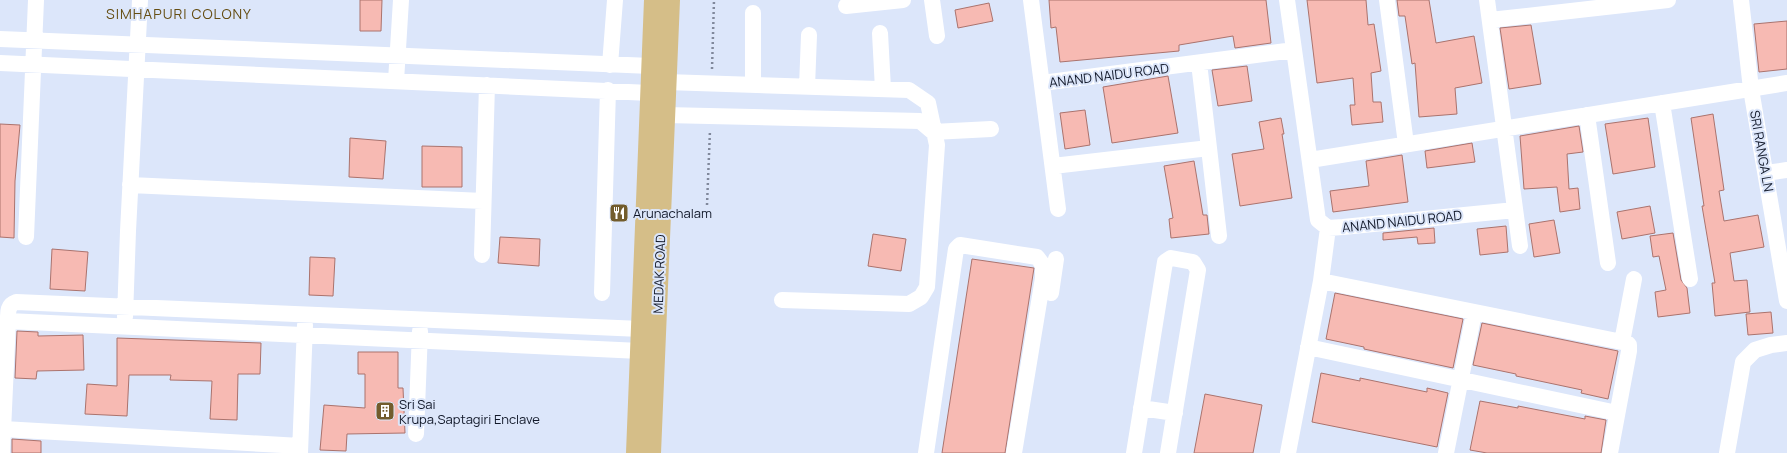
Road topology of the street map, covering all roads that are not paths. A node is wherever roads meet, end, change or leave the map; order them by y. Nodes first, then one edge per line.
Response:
1 (36, 0) edge
2 (140, 0) edge
3 (401, 0) edge
4 (615, 0) edge
5 (654, 0) edge
6 (670, 0) edge
7 (903, 0) edge
8 (932, 0) edge
9 (1031, 0) edge
10 (1287, 0) edge
11 (1387, 0) edge
12 (1487, 0) edge
13 (1668, 0) edge
14 (1741, 0) edge
15 (1643, 1) edge
16 (846, 6) dead end
17 (752, 13) dead end
18 (1490, 20) junction
19 (880, 33) dead end
20 (809, 35) dead end
21 (937, 36) dead end
22 (0, 39) edge
23 (35, 41) junction
24 (138, 45) junction
25 (1294, 50) junction
26 (397, 56) junction
27 (0, 63) edge
28 (567, 63) junction
29 (1199, 63) junction
30 (35, 65) junction
31 (610, 65) junction
32 (651, 66) junction
33 (136, 70) junction
34 (396, 81) junction
35 (666, 82) junction
36 (1042, 83) junction
37 (1787, 83) edge
38 (487, 85) junction
39 (752, 85) junction
40 (807, 87) junction
41 (566, 88) junction
42 (883, 89) junction
43 (1751, 89) junction
44 (608, 90) junction
45 (650, 93) junction
46 (1662, 103) junction
47 (665, 115) junction
48 (1587, 115) junction
49 (1504, 128) junction
50 (991, 129) dead end
51 (933, 132) junction
52 (1406, 144) junction
53 (1209, 148) junction
54 (1310, 160) junction
55 (1053, 166) junction
56 (1787, 170) edge
57 (1766, 173) junction
58 (130, 185) junction
59 (483, 201) junction
60 (1058, 209) dead end
61 (1515, 210) junction
62 (1328, 228) junction
63 (1220, 236) dead end
64 (26, 237) dead end
65 (1520, 246) dead end
66 (482, 255) dead end
67 (1783, 258) edge
68 (1056, 259) dead end
69 (1608, 263) dead end
70 (1634, 279) dead end
71 (1690, 279) dead end
72 (1321, 281) junction
73 (602, 294) dead end
74 (782, 300) dead end
75 (1787, 301) edge
76 (126, 308) junction
77 (1474, 312) junction
78 (306, 315) junction
79 (420, 320) junction
80 (8, 321) junction
81 (125, 327) junction
82 (641, 330) junction
83 (305, 335) junction
84 (419, 341) junction
85 (1622, 342) junction
86 (1787, 344) edge
87 (1308, 347) junction
88 (640, 352) junction
89 (1460, 380) junction
90 (1141, 408) junction
91 (1175, 413) junction
92 (1617, 414) junction
93 (3, 429) junction
94 (416, 434) dead end
95 (300, 450) edge
96 (2, 453) edge
97 (636, 453) edge
98 (651, 453) edge
99 (926, 453) edge
100 (1014, 453) edge
101 (1025, 453) edge
102 (1134, 453) edge
103 (1168, 453) edge
104 (1288, 453) edge
105 (1446, 453) edge
106 (1610, 453) edge
107 (1727, 453) edge

1 - 23 street
2 - 24 street
3 - 26 street
4 - 31 street
5 - 32 main road, MEDAK ROAD
6 - 35 main road, MEDAK ROAD
7 - 16 street
8 - 21 street
9 - 36 street, ANAND NAIDU ROAD
10 - 25 street, ANAND NAIDU ROAD
11 - 52 street
12 - 18 street
13 - 15 street
14 - 43 street, SRI RANGA LN
15 - 18 street
17 - 39 street
18 - 49 street
19 - 42 street
20 - 40 street
22 - 23 street
23 - 24 street
23 - 30 street
24 - 26 street
24 - 33 street
25 - 29 street, ANAND NAIDU ROAD
25 - 54 street, ANAND NAIDU ROAD
26 - 28 street
26 - 34 street
27 - 30 street
28 - 31 street
28 - 41 street
29 - 36 street, ANAND NAIDU ROAD
29 - 53 street
30 - 33 street
30 - 64 street
31 - 32 street
32 - 45 main road, MEDAK ROAD
33 - 34 street
33 - 58 street
34 - 38 street
35 - 39 street
35 - 47 main road, MEDAK ROAD
36 - 55 street, ANAND NAIDU ROAD
37 - 43 street
38 - 41 street
38 - 59 street
39 - 40 street
40 - 42 street
41 - 44 street
42 - 51 street
43 - 46 street
43 - 57 street, SRI RANGA LN
44 - 45 street
44 - 73 street
45 - 82 main road, MEDAK ROAD
46 - 48 street
46 - 71 street
47 - 51 street
47 - 98 main road, MEDAK ROAD
48 - 49 street
48 - 69 street
49 - 52 street
49 - 61 street
50 - 51 street
51 - 74 street
52 - 54 street
53 - 55 street
53 - 63 street
54 - 62 street, ANAND NAIDU ROAD
55 - 60 street, ANAND NAIDU ROAD
56 - 57 street
57 - 67 street, SRI RANGA LN
58 - 59 street
58 - 76 street
59 - 66 street
61 - 62 street, ANAND NAIDU ROAD
61 - 65 street
62 - 72 street
67 - 75 street, SRI RANGA LN
68 - 101 street
70 - 85 street
72 - 77 street
72 - 87 street
76 - 78 street
76 - 80 street
76 - 81 street
77 - 85 street
77 - 89 street
78 - 79 street
78 - 83 street
79 - 82 street
79 - 84 street
80 - 81 street
80 - 93 street
81 - 83 street
82 - 88 main road, MEDAK ROAD
83 - 84 street
83 - 95 street
84 - 88 street
84 - 94 street
85 - 92 street
86 - 107 street
87 - 89 street
87 - 104 street
88 - 97 main road, MEDAK ROAD
89 - 92 street
89 - 105 street
90 - 91 street
90 - 91 street
90 - 102 street
91 - 103 street
92 - 106 street
93 - 95 street
93 - 96 street
99 - 100 street

